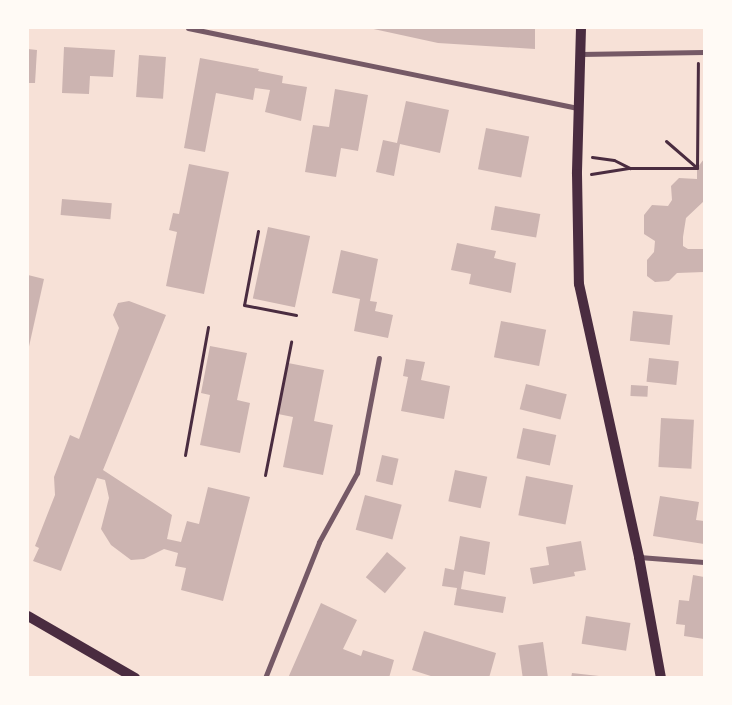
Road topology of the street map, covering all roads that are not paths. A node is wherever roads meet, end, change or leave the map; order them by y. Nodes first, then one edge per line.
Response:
1 (188, 28) edge
2 (581, 28) edge
3 (702, 52) edge
4 (580, 54) junction
5 (578, 108) junction
6 (379, 358) dead end
7 (639, 557) junction
8 (704, 562) edge
9 (28, 616) edge
10 (135, 678) edge
11 (265, 678) edge
12 (660, 678) edge

1 - 5 street
2 - 4 main road
3 - 4 street
4 - 5 main road
5 - 7 main road
6 - 11 street
7 - 8 street
7 - 12 main road
9 - 10 main road

